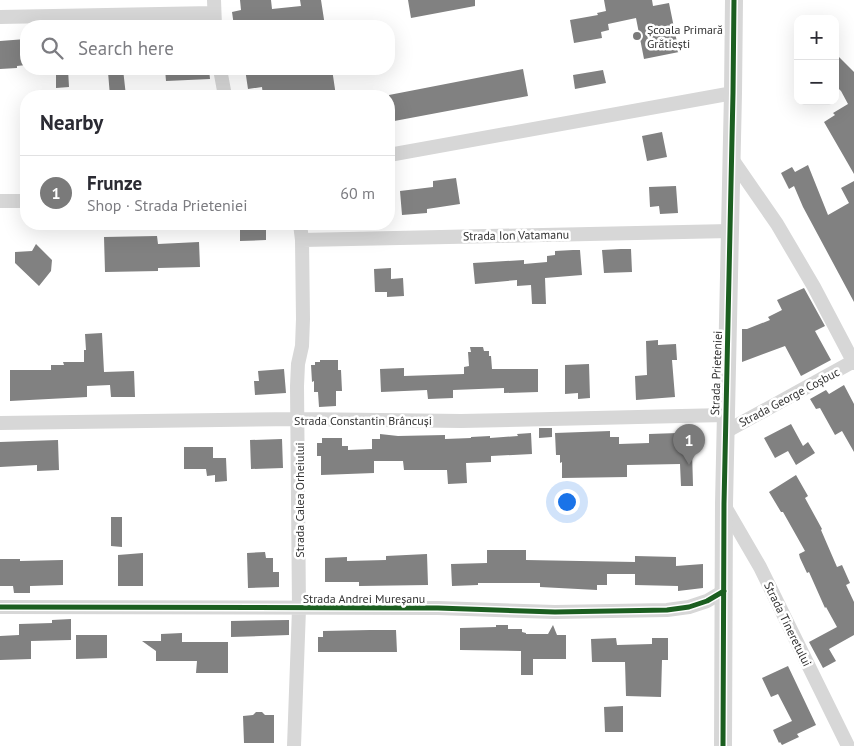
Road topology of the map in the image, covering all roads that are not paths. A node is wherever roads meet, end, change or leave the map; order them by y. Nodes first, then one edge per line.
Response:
1 (734, 0) edge
2 (214, 13) edge
3 (0, 17) edge
4 (221, 75) edge
5 (224, 90) edge
6 (733, 92) junction
7 (395, 154) edge
8 (732, 159) junction
9 (0, 201) edge
10 (20, 201) edge
11 (301, 230) edge
12 (730, 231) junction
13 (302, 240) junction
14 (854, 362) edge
15 (298, 420) junction
16 (0, 423) edge
17 (725, 423) junction
18 (724, 504) junction
19 (724, 591) junction
20 (0, 607) edge
21 (299, 609) junction
22 (294, 746) edge
23 (722, 746) edge
24 (848, 746) edge

1 - 6 street, Strada Prieteniei
2 - 3 street
4 - 5 street
6 - 7 street
6 - 8 street, Strada Prieteniei
8 - 12 street, Strada Prieteniei
8 - 14 street
9 - 10 street
11 - 13 street, Strada Calea Orheiului
12 - 13 street, Strada Ion Vatamanu
12 - 17 street, Strada Prieteniei
13 - 15 street, Strada Calea Orheiului
14 - 17 street, Strada George Coșbuc
15 - 16 street, Strada Constantin Brâncuși
15 - 17 street, Strada Constantin Brâncuși
15 - 21 street, Strada Calea Orheiului
17 - 18 street, Strada Prieteniei
18 - 19 street, Strada Prieteniei
18 - 24 street, Strada Tineretului
19 - 21 street, Strada Andrei Mureșanu
19 - 23 street, Strada Prieteniei
20 - 21 street, Strada Andrei Mureșanu
21 - 22 street, Strada Calea Orheiului

